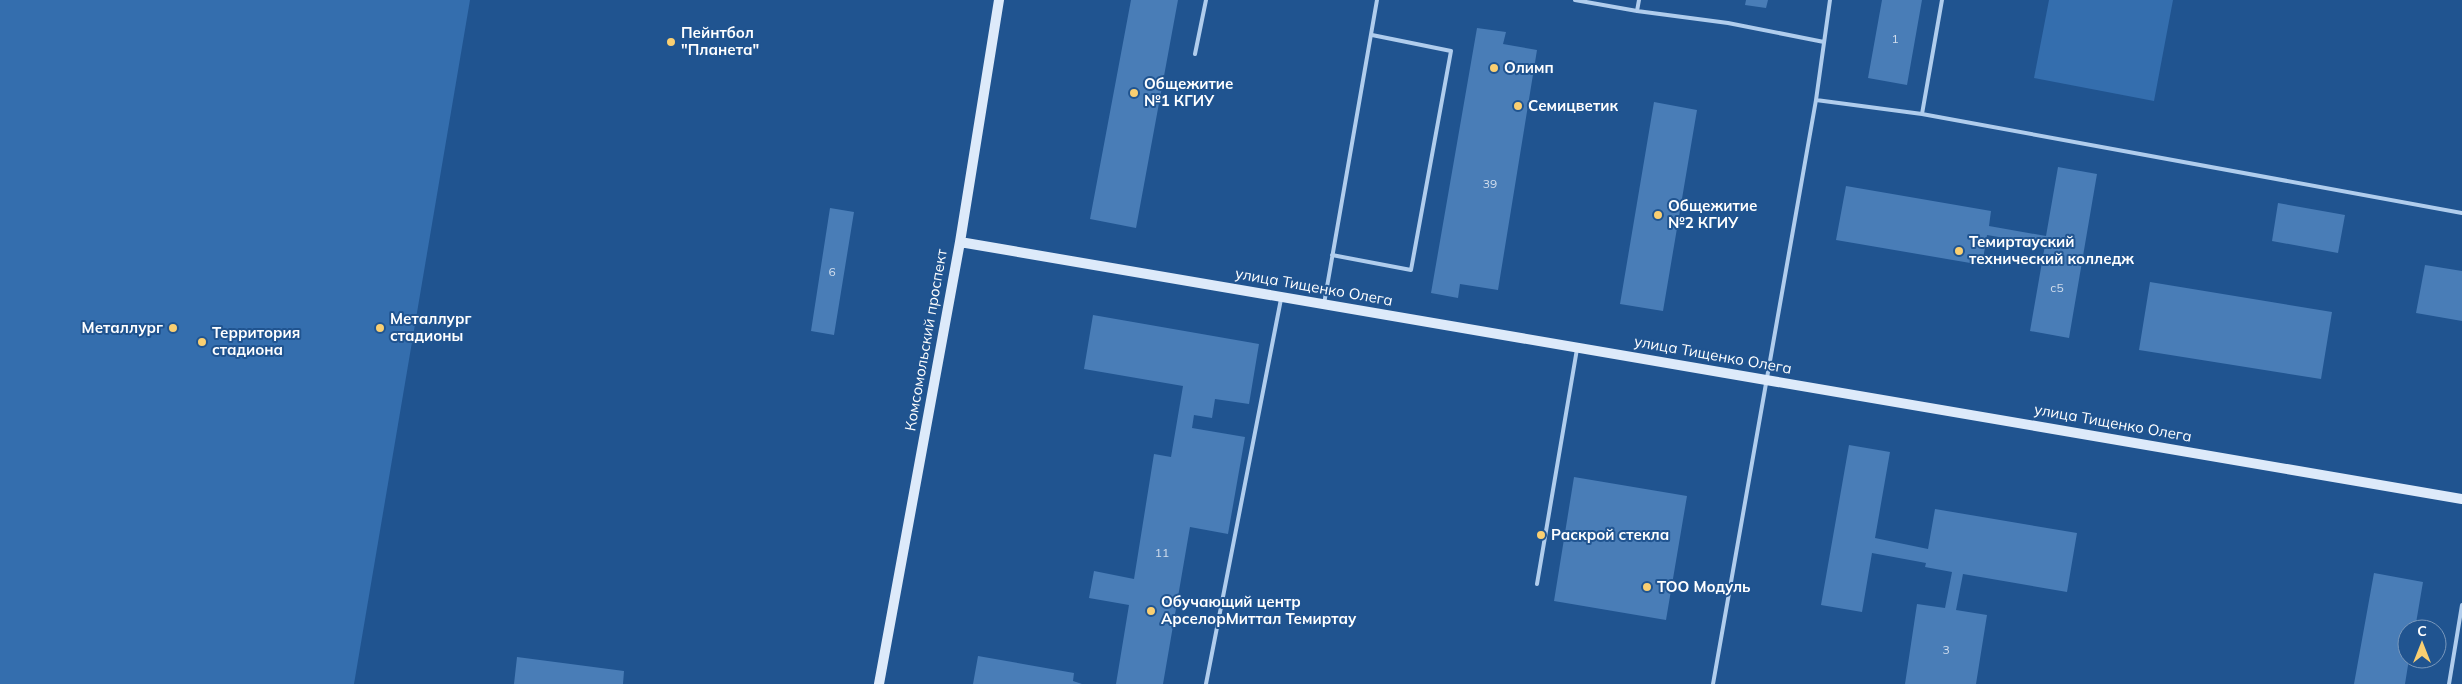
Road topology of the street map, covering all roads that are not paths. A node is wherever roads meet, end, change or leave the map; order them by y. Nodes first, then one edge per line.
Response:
1 (999, 0) edge
2 (1206, 0) edge
3 (1377, 0) edge
4 (1575, 0) edge
5 (1639, 0) edge
6 (1830, 0) edge
7 (1942, 0) edge
8 (1637, 11) junction
9 (1372, 35) junction
10 (1824, 42) junction
11 (1195, 54) dead end
12 (1816, 100) junction
13 (1922, 114) junction
14 (2462, 212) edge
15 (960, 242) junction
16 (1332, 255) junction
17 (1281, 296) junction
18 (1324, 304) junction
19 (1578, 347) junction
20 (1768, 379) junction
21 (2462, 499) edge
22 (1537, 584) dead end
23 (2462, 605) edge
24 (879, 684) edge
25 (1206, 684) edge
26 (1713, 684) edge
27 (2449, 684) edge

1 - 15 street, Комсомольский проспект
2 - 11 lane
3 - 9 lane
4 - 8 lane
5 - 8 lane
6 - 10 lane
7 - 13 lane
8 - 10 lane
9 - 16 lane
9 - 16 lane
10 - 12 lane
12 - 13 lane
12 - 20 lane
13 - 14 lane
15 - 17 street, улица Тищенко Олега
15 - 24 street, Комсомольский проспект
16 - 18 lane
17 - 18 street, улица Тищенко Олега
17 - 25 lane
18 - 19 street, улица Тищенко Олега
19 - 20 street, улица Тищенко Олега
19 - 22 lane
20 - 21 street, улица Тищенко Олега
20 - 26 lane
23 - 27 lane

